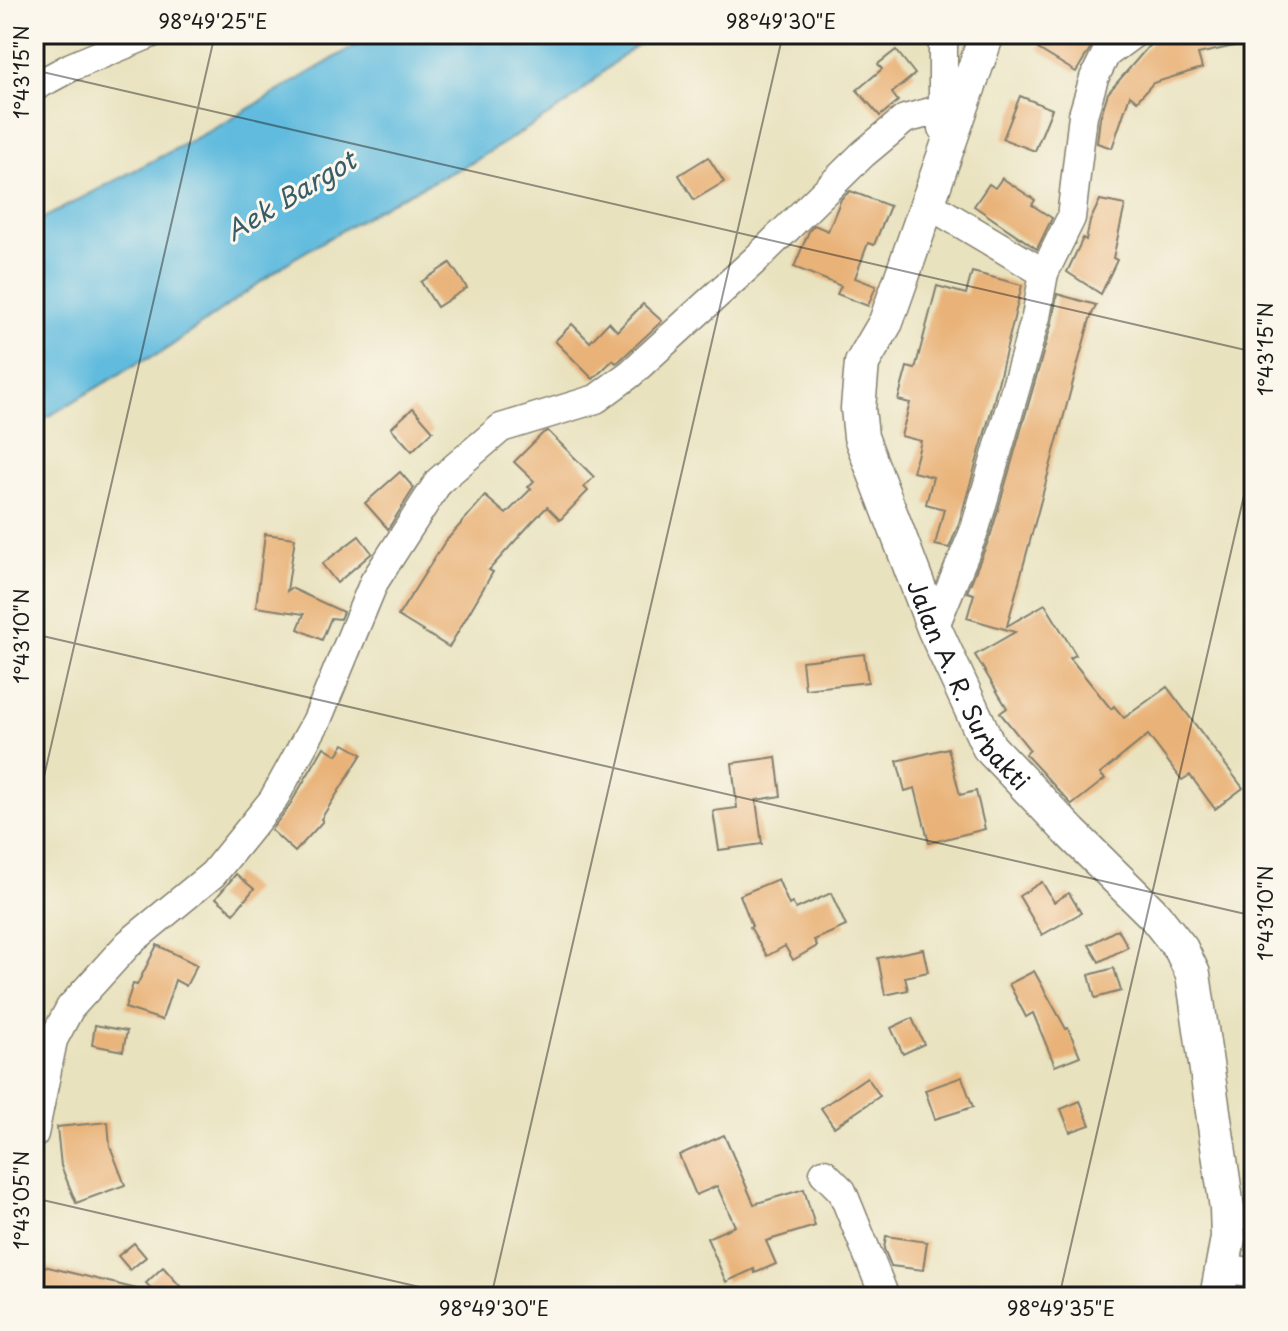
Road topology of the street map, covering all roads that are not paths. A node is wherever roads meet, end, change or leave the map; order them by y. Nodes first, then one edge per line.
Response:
1 (150, 34) edge
2 (938, 34) edge
3 (987, 34) edge
4 (1133, 34) edge
5 (34, 87) edge
6 (942, 109) junction
7 (944, 156) junction
8 (928, 204) junction
9 (1044, 273) junction
10 (934, 628) junction
11 (34, 1134) edge
12 (824, 1173) dead end
13 (1231, 1279) edge
14 (885, 1297) edge

1 - 5 street
2 - 6 street
3 - 7 main road, Jalan A. R. Surbakti
4 - 9 street
6 - 7 street
6 - 11 street
7 - 8 main road, Jalan A. R. Surbakti
8 - 9 street
8 - 10 main road, Jalan A. R. Surbakti
9 - 10 street
10 - 13 main road, Jalan A. R. Surbakti
12 - 14 street

